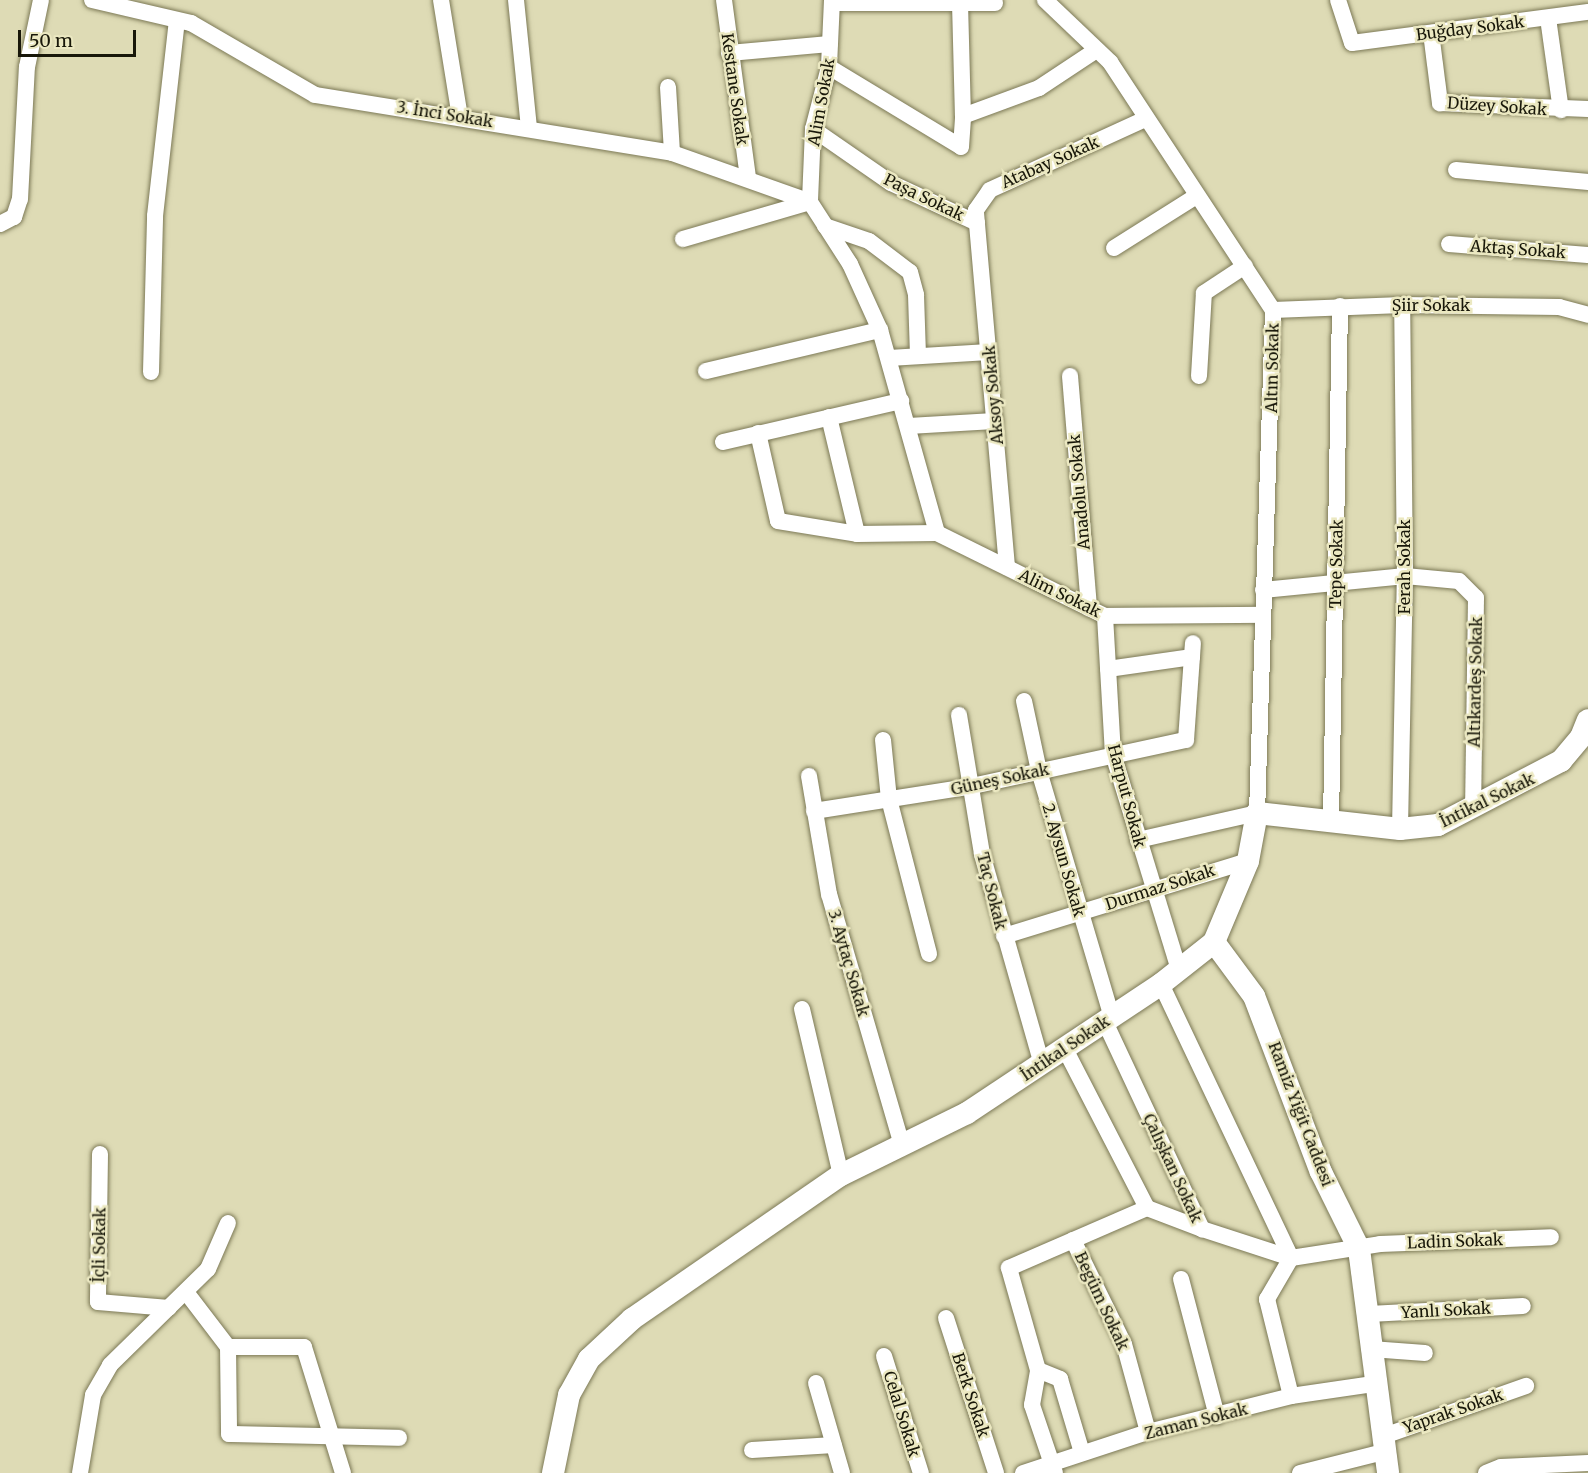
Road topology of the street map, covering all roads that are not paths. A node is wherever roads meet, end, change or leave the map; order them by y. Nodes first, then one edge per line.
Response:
1 (41, 0) edge
2 (92, 0) edge
3 (441, 0) edge
4 (516, 0) edge
5 (724, 0) edge
6 (1045, 0) edge
7 (1338, 0) edge
8 (832, 1) edge
9 (960, 3) junction
10 (995, 3) dead end
11 (137, 6) edge
12 (1588, 12) edge
13 (1548, 18) junction
14 (177, 21) junction
15 (1431, 33) junction
16 (830, 44) junction
17 (1095, 51) junction
18 (729, 53) junction
19 (829, 67) junction
20 (668, 87) dead end
21 (1588, 109) edge
22 (1561, 110) junction
23 (963, 116) junction
24 (460, 117) junction
25 (1145, 119) junction
26 (529, 127) junction
27 (813, 129) junction
28 (672, 153) junction
29 (1456, 171) dead end
30 (748, 178) junction
31 (1588, 182) edge
32 (1195, 197) junction
33 (810, 202) junction
34 (977, 223) junction
35 (0, 224) edge
36 (825, 226) junction
37 (683, 239) dead end
38 (1449, 244) dead end
39 (1114, 248) dead end
40 (1588, 255) edge
41 (1245, 266) junction
42 (1402, 305) junction
43 (1340, 306) junction
44 (1273, 310) junction
45 (1588, 315) edge
46 (880, 330) junction
47 (989, 352) junction
48 (918, 356) junction
49 (889, 358) junction
50 (706, 371) dead end
51 (151, 372) dead end
52 (1070, 376) dead end
53 (1199, 376) dead end
54 (901, 401) junction
55 (829, 417) junction
56 (995, 421) junction
57 (908, 426) junction
58 (758, 433) junction
59 (723, 442) dead end
60 (937, 533) junction
61 (857, 534) junction
62 (1007, 567) junction
63 (1405, 576) junction
64 (1335, 580) junction
65 (1263, 590) junction
66 (1089, 608) junction
67 (1263, 615) junction
68 (1105, 616) junction
69 (1108, 669) junction
70 (1024, 701) dead end
71 (959, 715) dead end
72 (1588, 720) edge
73 (883, 740) dead end
74 (1113, 754) junction
75 (1039, 771) junction
76 (809, 776) dead end
77 (968, 787) junction
78 (889, 799) junction
79 (1473, 808) junction
80 (814, 811) junction
81 (1257, 813) junction
82 (1331, 822) junction
83 (1401, 829) junction
84 (1138, 840) junction
85 (1248, 861) junction
86 (1153, 891) junction
87 (1079, 913) junction
88 (1004, 936) junction
89 (1214, 942) junction
90 (930, 954) dead end
91 (1170, 977) junction
92 (802, 1009) dead end
93 (1108, 1019) junction
94 (1065, 1049) junction
95 (1042, 1064) junction
96 (902, 1146) junction
97 (100, 1154) dead end
98 (841, 1175) junction
99 (1147, 1209) junction
100 (228, 1222) dead end
101 (1202, 1229) junction
102 (1551, 1238) dead end
103 (1073, 1240) junction
104 (1359, 1249) junction
105 (1290, 1258) junction
106 (1181, 1280) dead end
107 (186, 1292) junction
108 (1523, 1306) dead end
109 (169, 1308) junction
110 (1369, 1314) junction
111 (946, 1318) dead end
112 (228, 1347) junction
113 (1371, 1349) junction
114 (1425, 1353) dead end
115 (884, 1356) dead end
116 (1038, 1370) junction
117 (816, 1383) dead end
118 (1373, 1384) junction
119 (1526, 1386) dead end
120 (1291, 1396) junction
121 (1216, 1416) junction
122 (1148, 1432) junction
123 (331, 1437) junction
124 (399, 1438) dead end
125 (834, 1445) junction
126 (752, 1450) dead end
127 (1082, 1453) junction
128 (1384, 1454) edge
129 (1580, 1467) edge
130 (1054, 1468) edge
131 (80, 1473) edge
132 (343, 1473) edge
133 (553, 1473) edge
134 (842, 1473) edge
135 (921, 1473) edge
136 (996, 1473) edge
137 (1023, 1473) edge
138 (1300, 1473) edge
139 (1486, 1473) edge

1 - 35 street
2 - 11 street, 3. İnci Sokak
3 - 24 street
4 - 26 street
5 - 18 street, Kestane Sokak
6 - 17 street, Altın Sokak
7 - 15 street, Buğday Sokak
8 - 9 street
8 - 16 street, Alim Sokak
9 - 10 street
9 - 23 street
11 - 14 street, 3. İnci Sokak
12 - 13 street, Buğday Sokak
13 - 15 street, Buğday Sokak
13 - 22 street
14 - 24 street, 3. İnci Sokak
14 - 51 street
15 - 22 street, Düzey Sokak
16 - 18 street
16 - 19 street, Alim Sokak
17 - 23 street
17 - 25 street, Altın Sokak
18 - 30 street, Kestane Sokak
19 - 23 street
19 - 27 street, Alim Sokak
20 - 28 street
21 - 22 street, Düzey Sokak
24 - 26 street, 3. İnci Sokak
25 - 32 street, Altın Sokak
25 - 34 street, Atabay Sokak
26 - 28 street, 3. İnci Sokak
27 - 33 street, Alim Sokak
27 - 34 street, Paşa Sokak
28 - 30 street, 3. İnci Sokak
29 - 31 street
30 - 33 street, 3. İnci Sokak
32 - 39 street
32 - 41 street, Altın Sokak
33 - 36 street
33 - 37 street
34 - 47 street, Aksoy Sokak
36 - 46 street
36 - 48 street
38 - 40 street, Aktaş Sokak
41 - 44 street, Altın Sokak
41 - 53 street
42 - 43 street, Şiir Sokak
42 - 45 street, Şiir Sokak
42 - 63 street, Ferah Sokak
43 - 44 street, Şiir Sokak
43 - 64 street, Tepe Sokak
44 - 65 street, Altın Sokak
46 - 49 street
46 - 50 street
47 - 48 street
47 - 56 street, Aksoy Sokak
48 - 49 street
49 - 54 street
52 - 66 street, Anadolu Sokak
54 - 55 street
54 - 57 street
55 - 58 street
55 - 61 street
56 - 57 street
56 - 62 street, Aksoy Sokak
57 - 60 street
58 - 59 street
58 - 61 street, Alim Sokak
60 - 61 street, Alim Sokak
60 - 62 street, Alim Sokak
62 - 66 street, Alim Sokak
63 - 64 street, Altıkardeş Sokak
63 - 79 street, Altıkardeş Sokak
63 - 83 street, Ferah Sokak
64 - 65 street, Altıkardeş Sokak
64 - 82 street, Tepe Sokak
65 - 67 street, Altın Sokak
66 - 68 street, Alim Sokak
67 - 68 street, Alim Sokak
67 - 81 street, Altın Sokak
68 - 69 street, Harput Sokak
69 - 74 street, Harput Sokak
69 - 74 street, Güneş Sokak
70 - 75 street, 2. Aysun Sokak
71 - 77 street, Taç Sokak
72 - 79 street, İntikal Sokak
73 - 78 street
74 - 75 street, Güneş Sokak
74 - 84 street, Harput Sokak
75 - 77 street, Güneş Sokak
75 - 87 street, 2. Aysun Sokak
76 - 80 street, 3. Aytaç Sokak
77 - 78 street, Güneş Sokak
77 - 88 street, Taç Sokak
78 - 80 street, Güneş Sokak
78 - 90 street
79 - 83 street, İntikal Sokak
80 - 96 street, 3. Aytaç Sokak
81 - 82 street, İntikal Sokak
81 - 84 street
81 - 85 street, İntikal Sokak
82 - 83 street, İntikal Sokak
84 - 86 street, Harput Sokak
85 - 86 street, Durmaz Sokak
85 - 89 street, İntikal Sokak
86 - 87 street, Durmaz Sokak
86 - 91 street, Harput Sokak
87 - 88 street, Durmaz Sokak
87 - 93 street, 2. Aysun Sokak
88 - 95 street, Taç Sokak
89 - 91 street, İntikal Sokak
89 - 104 street, Ramiz Yiğit Caddesi
91 - 93 street, İntikal Sokak
91 - 105 street, Harput Sokak
92 - 98 street
93 - 94 street, İntikal Sokak
93 - 101 street, Çalışkan Sokak
94 - 95 street, İntikal Sokak
94 - 99 street
95 - 96 street, İntikal Sokak
96 - 98 street, İntikal Sokak
97 - 109 street, İçli Sokak
98 - 133 street, İntikal Sokak
99 - 101 street
99 - 103 street
100 - 107 street
101 - 105 street, Çalışkan Sokak
102 - 104 street, Ladin Sokak
103 - 116 street
103 - 122 street, Begüm Sokak
104 - 105 street, Çalışkan Sokak
104 - 110 street, Ramiz Yiğit Caddesi
105 - 120 street
106 - 121 street
107 - 109 street
107 - 112 street
108 - 110 street, Yanlı Sokak
109 - 131 street
110 - 113 street, Ramiz Yiğit Caddesi
111 - 136 street, Berk Sokak
112 - 123 street
112 - 123 street
113 - 114 street
113 - 118 street, Ramiz Yiğit Caddesi
115 - 135 street, Celal Sokak
116 - 127 street
116 - 130 street
117 - 125 street
118 - 120 street, Zaman Sokak
118 - 128 street, Ramiz Yiğit Caddesi
119 - 128 street, Yaprak Sokak
120 - 121 street, Zaman Sokak
121 - 122 street, Zaman Sokak
122 - 127 street, Zaman Sokak
123 - 124 street
123 - 132 street
125 - 126 street
125 - 134 street
127 - 130 street, Zaman Sokak
128 - 138 street, Yaprak Sokak
129 - 139 street
130 - 137 street, Zaman Sokak

